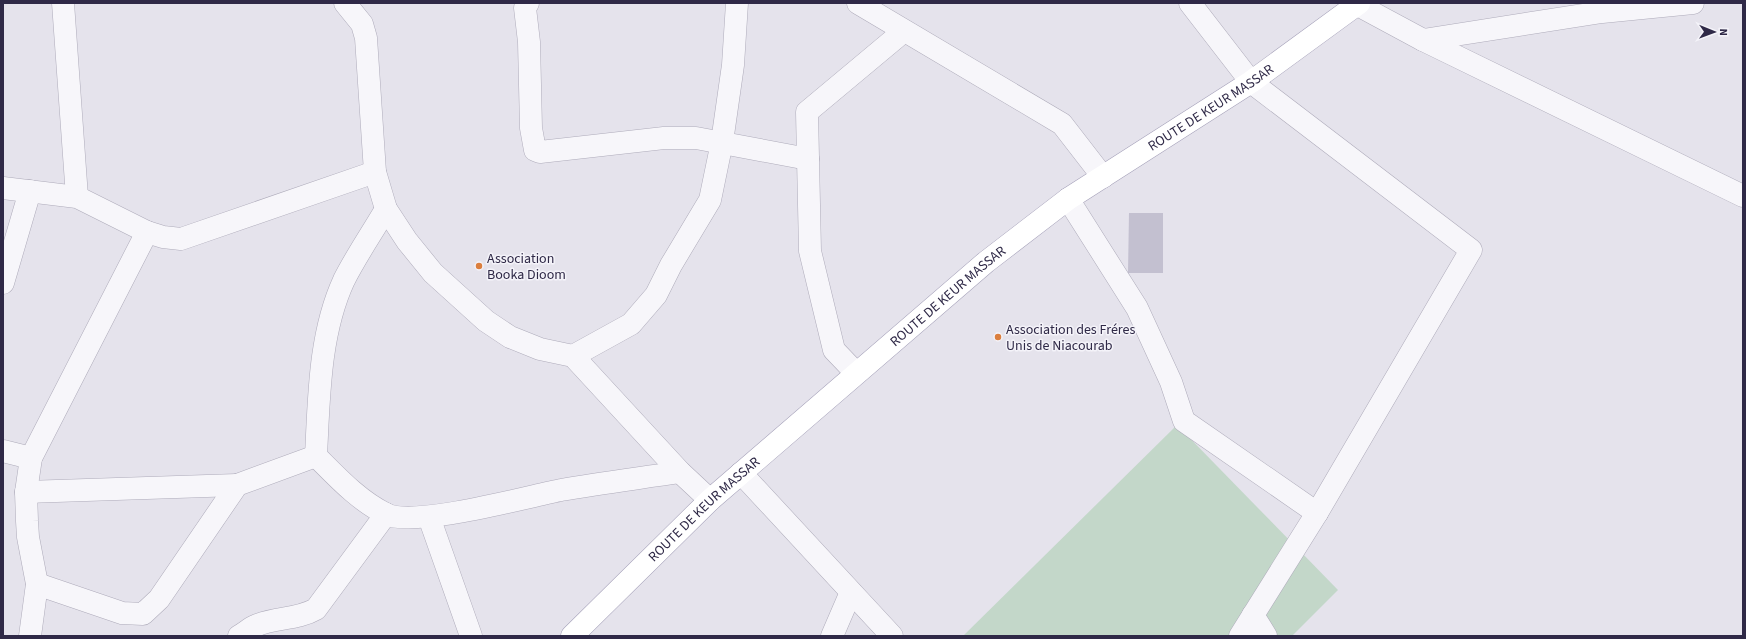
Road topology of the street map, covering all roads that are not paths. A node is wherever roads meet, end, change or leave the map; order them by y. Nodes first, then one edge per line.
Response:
1 (62, 3) edge
2 (345, 3) edge
3 (528, 3) edge
4 (737, 3) edge
5 (858, 3) edge
6 (1190, 3) edge
7 (1693, 3) edge
8 (1359, 4) edge
9 (904, 30) junction
10 (1423, 40) junction
11 (1251, 82) junction
12 (722, 142) junction
13 (808, 159) junction
14 (375, 172) junction
15 (1103, 177) junction
16 (3, 188) edge
17 (30, 191) junction
18 (1743, 196) edge
19 (77, 197) junction
20 (1068, 199) junction
21 (386, 209) junction
22 (147, 232) junction
23 (3, 283) edge
24 (573, 356) junction
25 (856, 373) junction
26 (3, 451) edge
27 (316, 456) junction
28 (31, 458) junction
29 (680, 472) junction
30 (741, 473) junction
31 (237, 485) junction
32 (26, 492) junction
33 (710, 500) junction
34 (1317, 513) junction
35 (386, 514) junction
36 (429, 517) junction
37 (37, 584) junction
38 (851, 592) junction
39 (1253, 615) junction
40 (30, 636) edge
41 (240, 636) edge
42 (471, 636) edge
43 (572, 636) edge
44 (832, 636) edge
45 (892, 636) edge
46 (1240, 636) edge
47 (1266, 636) edge

1 - 19 street
2 - 14 street
3 - 12 street
4 - 12 street
5 - 9 street
6 - 11 street
7 - 10 street
8 - 10 street
8 - 11 main road, ROUTE DE KEUR MASSAR
9 - 13 street
9 - 15 street
10 - 18 street
11 - 15 main road, ROUTE DE KEUR MASSAR
11 - 34 street
12 - 13 street
12 - 24 street
13 - 25 street
14 - 21 street
14 - 22 street
15 - 20 main road, ROUTE DE KEUR MASSAR
16 - 17 street
17 - 19 street
17 - 23 street
19 - 22 street
20 - 25 main road, ROUTE DE KEUR MASSAR
20 - 34 street
21 - 24 street
21 - 27 street
22 - 28 street
24 - 29 street
25 - 30 main road, ROUTE DE KEUR MASSAR
26 - 28 street
27 - 31 street
27 - 35 street
28 - 32 street
29 - 33 street
29 - 36 street
30 - 33 main road, ROUTE DE KEUR MASSAR
30 - 38 street
31 - 32 street
31 - 37 street
32 - 37 street
33 - 43 main road, ROUTE DE KEUR MASSAR
34 - 39 street
35 - 36 street
35 - 41 street
36 - 42 street
37 - 40 street
38 - 44 street
38 - 45 street
39 - 46 street
39 - 47 street

